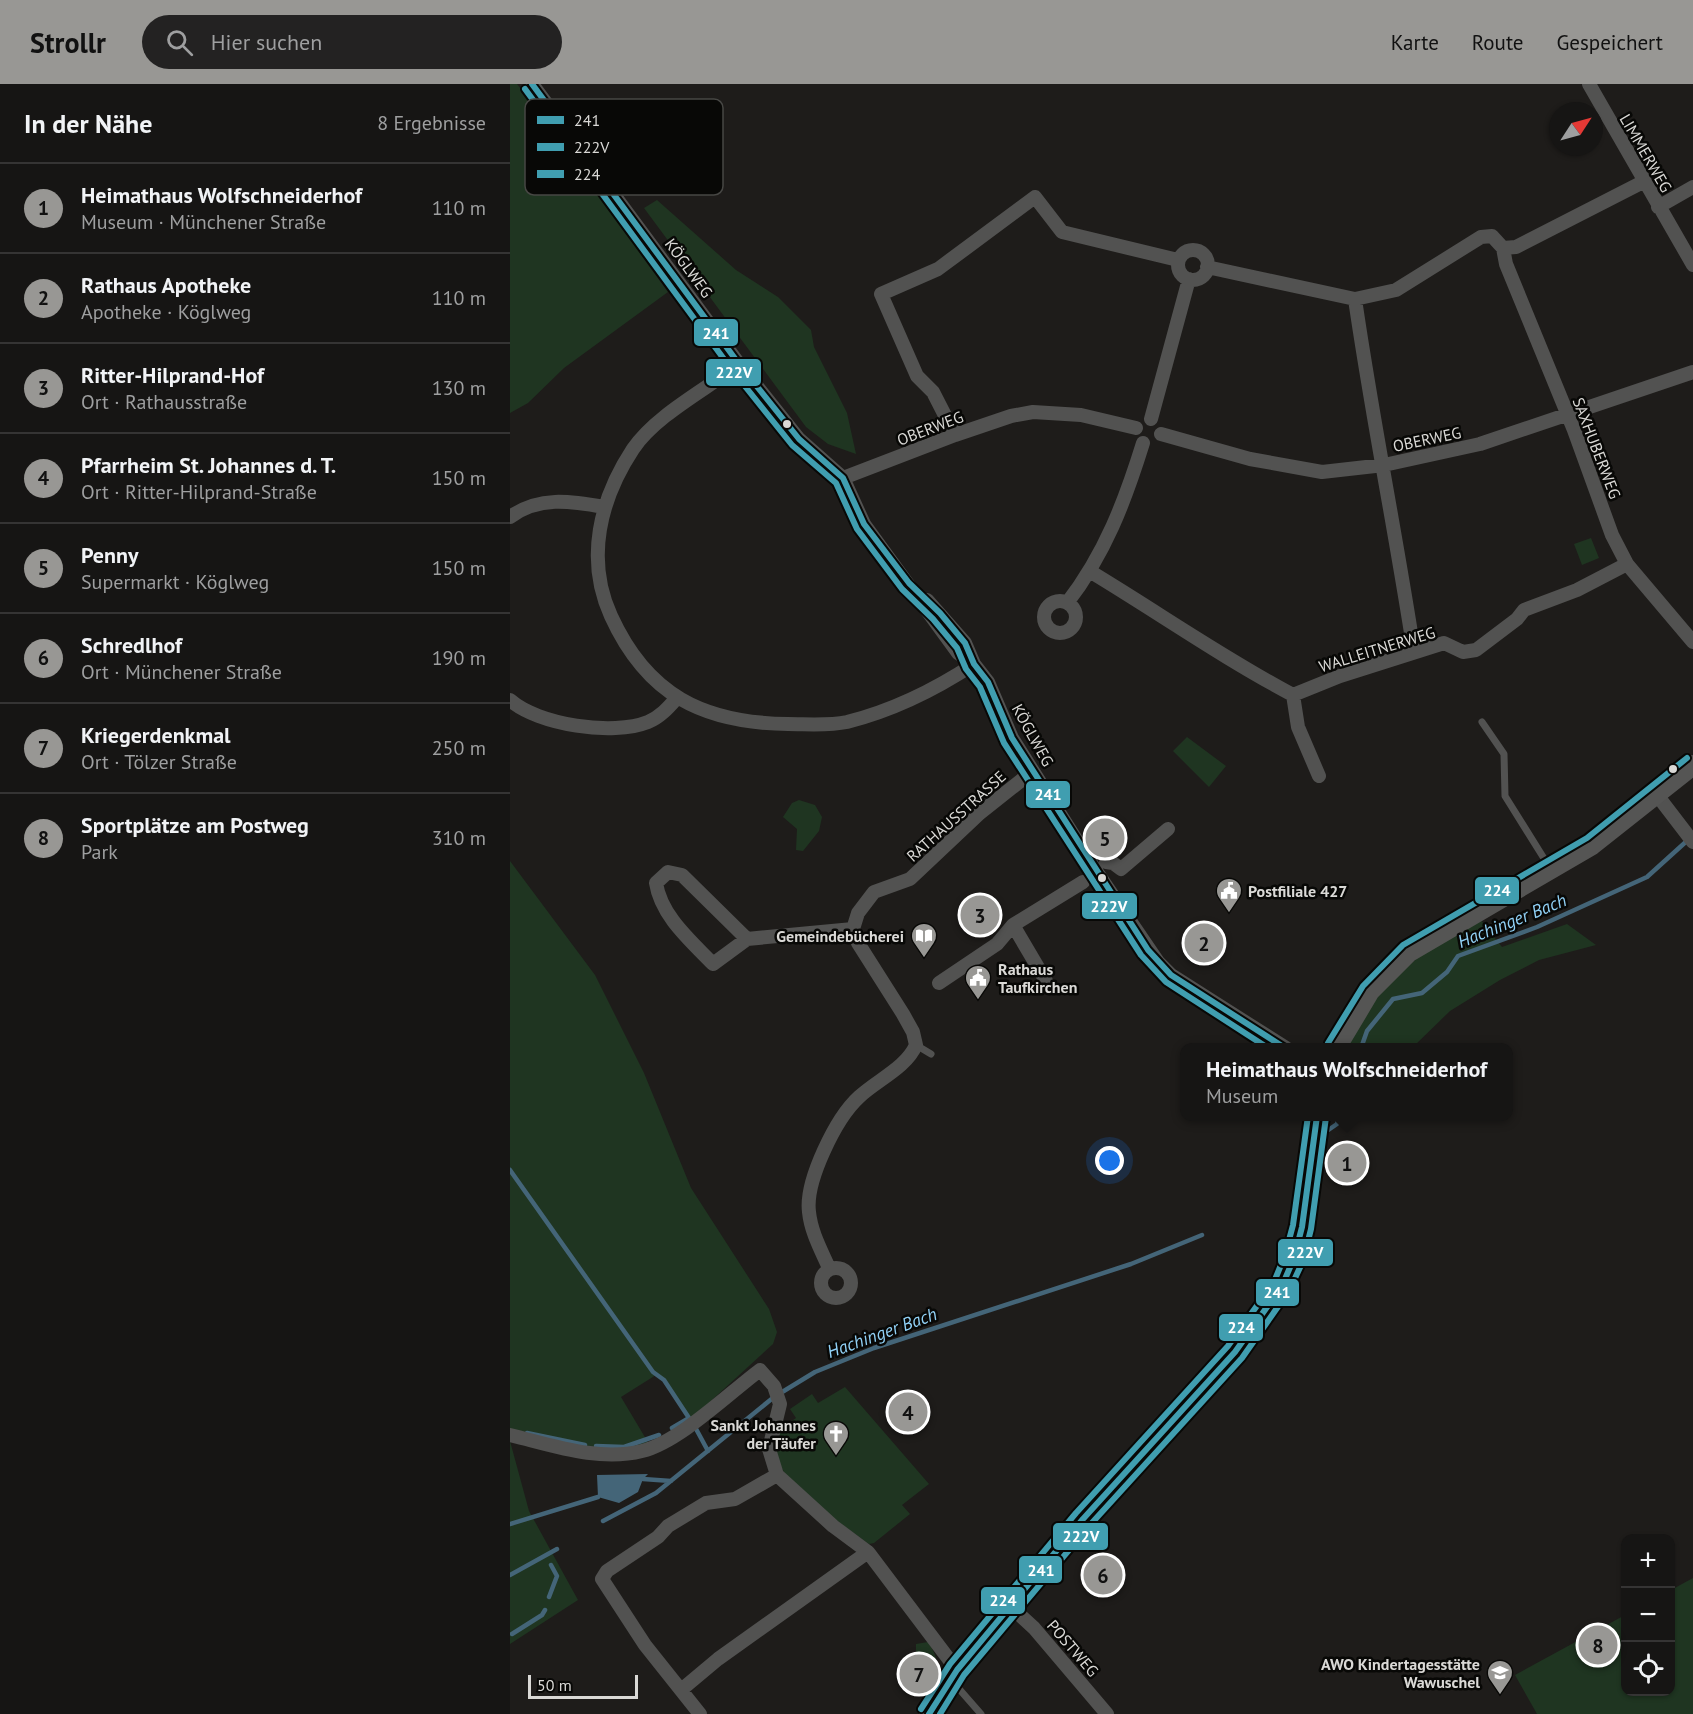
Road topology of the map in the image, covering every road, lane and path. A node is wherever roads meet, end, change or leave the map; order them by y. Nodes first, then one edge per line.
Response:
1 (532, 84) edge
2 (1589, 84) edge
3 (543, 99) edge
4 (1643, 182) junction
5 (1693, 187) edge
6 (614, 195) edge
7 (1658, 207) junction
8 (1503, 248) junction
9 (1178, 260) junction
10 (1693, 265) edge
11 (1207, 267) junction
12 (1189, 279) junction
13 (1355, 299) junction
14 (740, 364) junction
15 (1693, 372) edge
16 (1567, 414) junction
17 (1151, 419) junction
18 (1136, 428) junction
19 (1161, 434) junction
20 (955, 435) junction
21 (1143, 443) junction
22 (1384, 465) junction
23 (843, 478) junction
24 (603, 507) junction
25 (510, 517) edge
26 (1627, 564) junction
27 (1091, 572) junction
28 (1067, 603) dead end
29 (1693, 642) edge
30 (1414, 652) junction
31 (975, 664) junction
32 (1293, 695) junction
33 (676, 699) junction
34 (510, 700) edge
35 (1482, 722) dead end
36 (1693, 765) edge
37 (1033, 771) junction
38 (1319, 776) dead end
39 (1657, 795) junction
40 (1168, 829) dead end
41 (1689, 837) edge
42 (1106, 862) dead end
43 (1551, 870) junction
44 (1083, 882) dead end
45 (853, 929) junction
46 (1021, 931) junction
47 (747, 939) junction
48 (1046, 981) dead end
49 (939, 983) dead end
50 (1280, 1043) edge
51 (1338, 1043) edge
52 (916, 1045) junction
53 (931, 1054) dead end
54 (1316, 1121) edge
55 (830, 1268) dead end
56 (510, 1435) edge
57 (777, 1475) junction
58 (868, 1552) junction
59 (1011, 1607) junction
60 (954, 1674) junction
61 (681, 1690) junction
62 (699, 1714) edge
63 (929, 1714) edge
64 (981, 1714) edge
65 (1107, 1714) edge

1 - 3 street, KÖGLWEG
2 - 4 street, LIMMERWEG
4 - 7 street, LIMMERWEG
4 - 8 street
5 - 7 street, LIMMERWEG
6 - 14 street, KÖGLWEG
7 - 10 street, LIMMERWEG
8 - 13 street
8 - 16 street, SAXHUBERWEG
9 - 11 street
9 - 12 street
9 - 20 street
11 - 12 street
11 - 13 street
12 - 17 street
13 - 22 street
14 - 23 street, KÖGLWEG
14 - 24 street
15 - 16 street, OBERWEG
16 - 22 street, OBERWEG
16 - 26 street, SAXHUBERWEG
17 - 18 street
17 - 19 street
18 - 20 street, OBERWEG
18 - 21 street
19 - 21 street
19 - 22 street, OBERWEG
20 - 23 street, OBERWEG
21 - 27 street
22 - 30 street
23 - 31 street, KÖGLWEG
24 - 25 street
24 - 33 street
26 - 29 street, SAXHUBERWEG
26 - 30 street, WALLEITNERWEG
27 - 28 street
27 - 32 street
30 - 32 street, WALLEITNERWEG
31 - 33 street
31 - 37 street, KÖGLWEG
32 - 38 street
33 - 34 street
35 - 43 lane
36 - 39 main road
37 - 45 street, RATHAUSSTRASSE
37 - 50 street, KÖGLWEG
39 - 41 street
39 - 43 main road
40 - 42 street
43 - 51 main road
44 - 46 street
45 - 47 street
45 - 52 street
46 - 48 street
46 - 49 street
47 - 47 street
52 - 53 lane
52 - 55 street
54 - 59 main road
56 - 57 street
57 - 58 street
57 - 61 street
58 - 60 street
58 - 61 street
59 - 60 main road
59 - 65 street, POSTWEG
60 - 63 main road
60 - 64 lane
61 - 62 street

